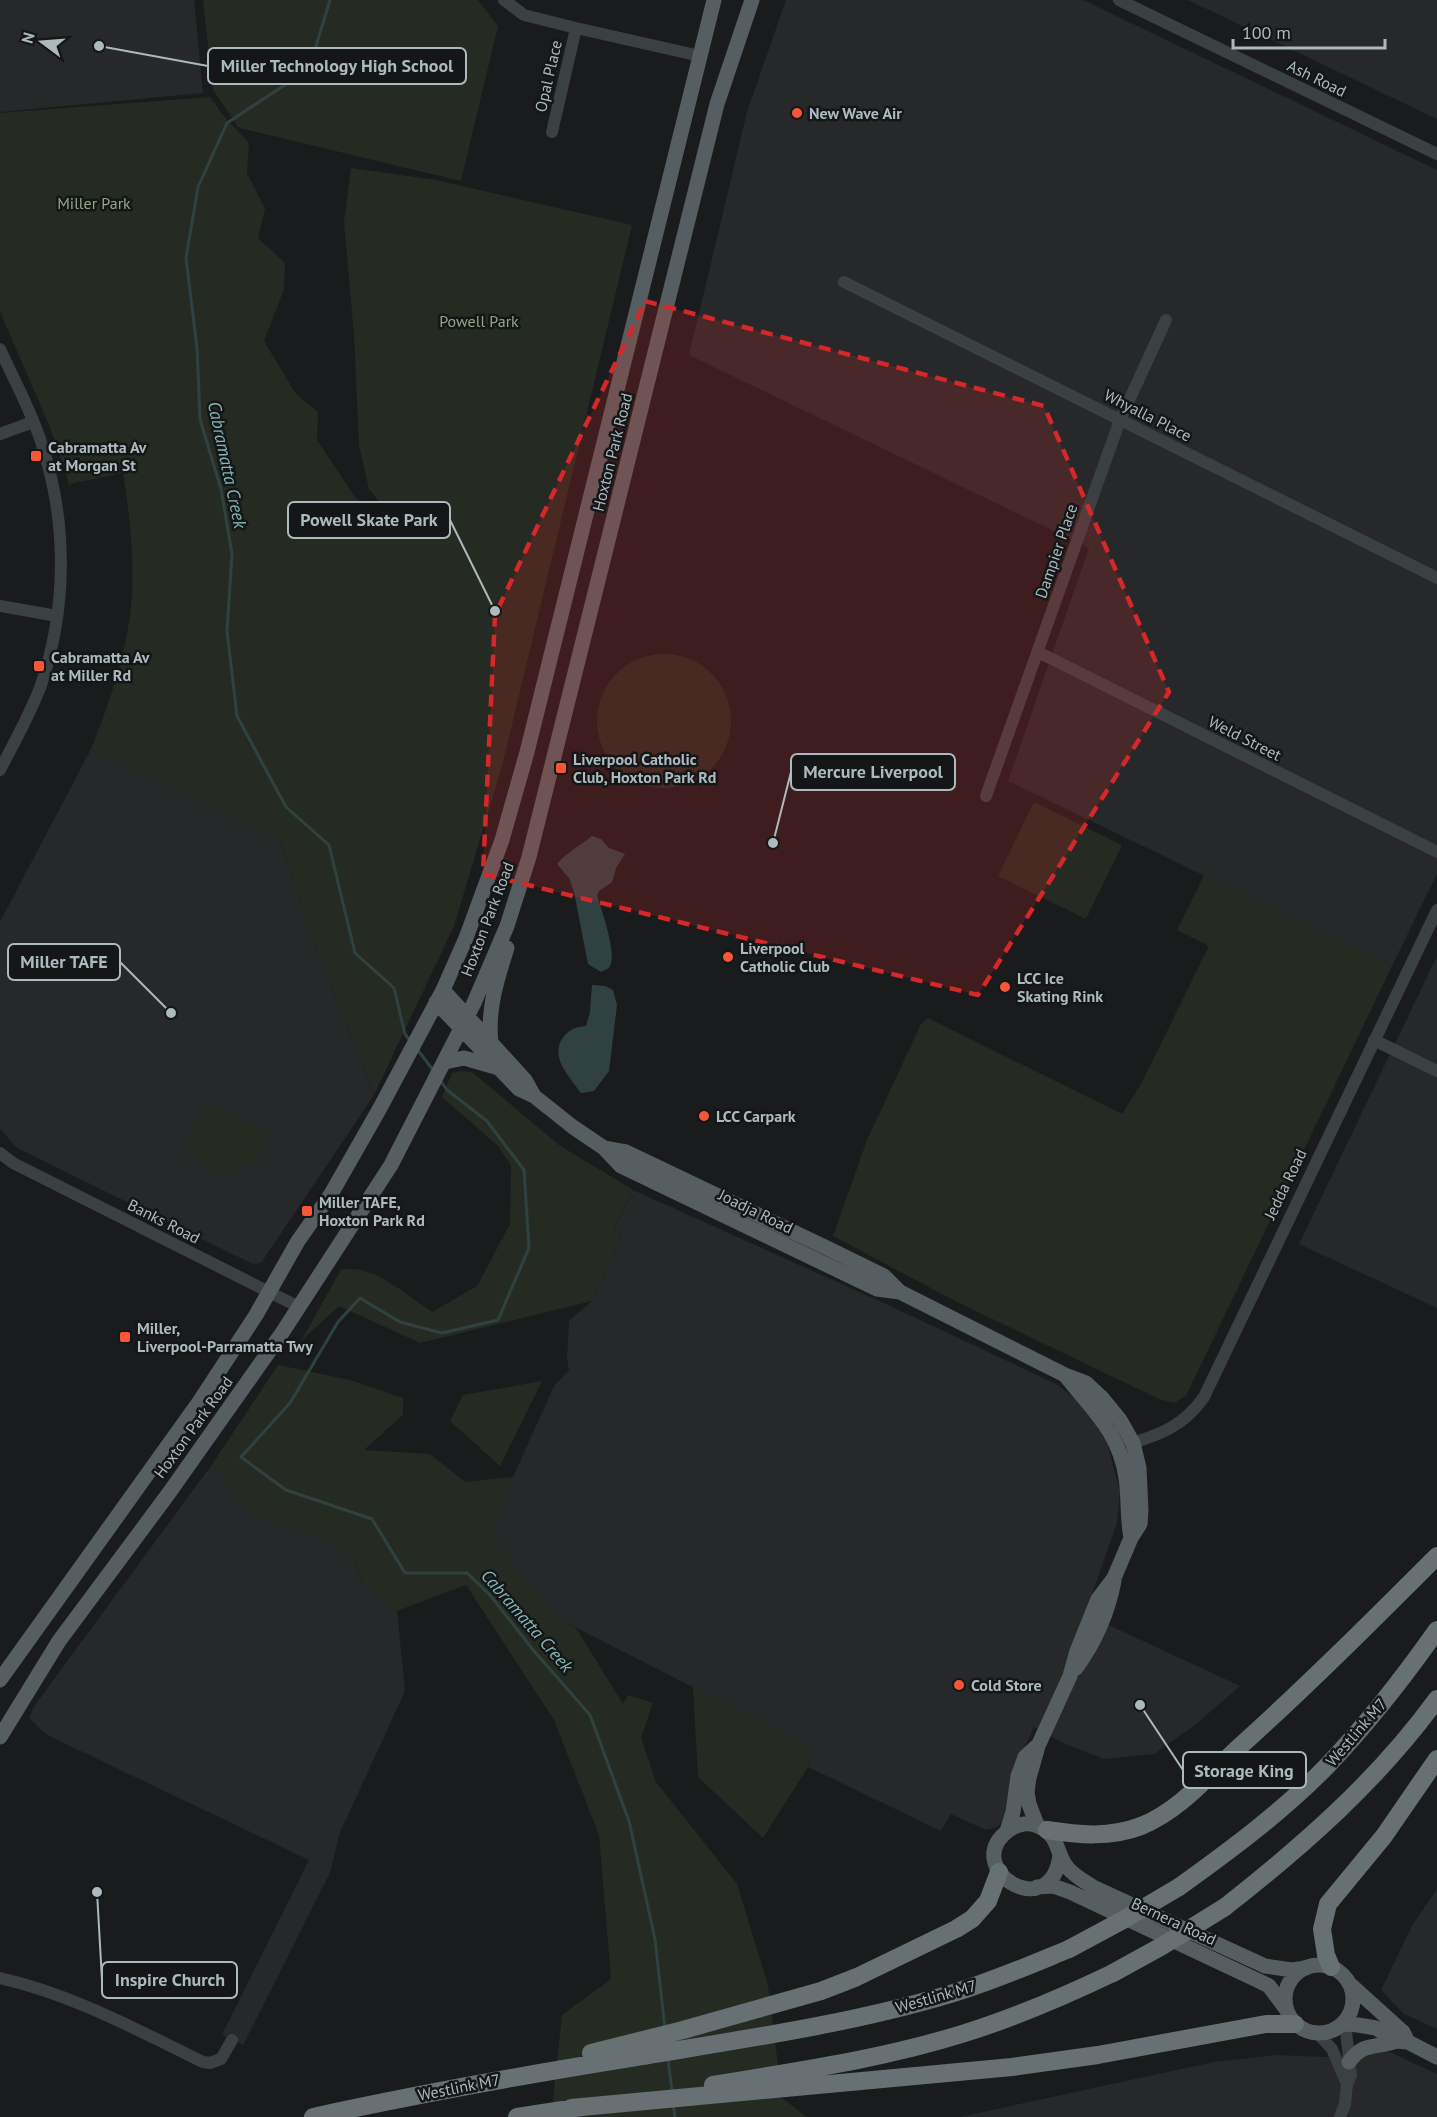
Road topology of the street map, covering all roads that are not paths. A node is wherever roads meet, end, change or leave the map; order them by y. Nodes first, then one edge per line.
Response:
1 (504, 0) edge
2 (714, 0) edge
3 (752, 0) edge
4 (1119, 0) edge
5 (576, 28) junction
6 (700, 56) junction
7 (552, 132) dead end
8 (1437, 154) edge
9 (844, 282) dead end
10 (1166, 320) dead end
11 (0, 349) edge
12 (1120, 420) junction
13 (33, 422) junction
14 (0, 434) edge
15 (1437, 578) edge
16 (0, 606) edge
17 (57, 616) junction
18 (1038, 652) junction
19 (0, 769) edge
20 (986, 796) dead end
21 (1437, 852) edge
22 (523, 878) junction
23 (1437, 910) edge
24 (440, 996) junction
25 (465, 1023) junction
26 (1374, 1040) junction
27 (491, 1043) junction
28 (448, 1059) junction
29 (499, 1068) junction
30 (1437, 1071) edge
31 (534, 1096) junction
32 (0, 1153) edge
33 (0, 1160) edge
34 (13, 1163) junction
35 (270, 1291) junction
36 (299, 1307) junction
37 (1126, 1445) junction
38 (1437, 1556) edge
39 (1437, 1630) edge
40 (0, 1680) edge
41 (1437, 1699) edge
42 (0, 1737) edge
43 (1038, 1746) junction
44 (1437, 1760) edge
45 (1042, 1828) junction
46 (1007, 1831) junction
47 (1060, 1855) junction
48 (999, 1872) junction
49 (1036, 1888) junction
50 (1331, 1967) junction
51 (1305, 1968) junction
52 (0, 1978) edge
53 (1351, 1985) junction
54 (1291, 2016) junction
55 (1342, 2025) junction
56 (1318, 2034) junction
57 (232, 2040) dead end
58 (1402, 2042) junction
59 (1437, 2057) edge
60 (1349, 2062) junction
61 (488, 2081) junction
62 (1347, 2084) junction
63 (571, 2109) junction
64 (313, 2117) edge
65 (517, 2117) edge
66 (1340, 2117) edge

1 - 5 street
2 - 6 main road, Hoxton Park Road
3 - 22 main road, Hoxton Park Road
4 - 8 street, Ash Road
5 - 6 street
5 - 7 street, Opal Place
6 - 24 main road, Hoxton Park Road
9 - 12 street, Whyalla Place
10 - 12 street, Dampier Place
11 - 13 street
12 - 15 street, Whyalla Place
12 - 18 street, Dampier Place
13 - 14 street
13 - 17 street
16 - 17 street
17 - 19 street
18 - 20 street, Dampier Place
18 - 21 street, Weld Street
22 - 25 main road, Hoxton Park Road
22 - 27 main road
23 - 26 street, Jedda Road
24 - 25 main road, Joadja Road
24 - 35 main road, Hoxton Park Road
25 - 27 main road, Joadja Road
25 - 28 main road, Hoxton Park Road
25 - 29 main road, Joadja Road
26 - 30 street
26 - 37 street, Jedda Road
27 - 31 main road, Joadja Road
28 - 29 main road
28 - 36 main road, Hoxton Park Road
29 - 31 main road, Joadja Road
31 - 37 main road, Joadja Road
32 - 34 street, Banks Road
33 - 34 street, Banks Road
34 - 35 street, Banks Road
35 - 36 street, Banks Road
35 - 40 main road, Hoxton Park Road
36 - 42 main road, Hoxton Park Road
37 - 43 main road
38 - 45 highway
39 - 61 highway, Westlink M7, bridge
41 - 63 highway, bridge
43 - 45 main road
43 - 46 main road
44 - 50 highway
45 - 46 main road
45 - 47 main road
46 - 48 main road
47 - 49 main road
47 - 51 main road, Bernera Road
48 - 49 main road
48 - 61 highway
49 - 54 main road, Bernera Road
50 - 51 main road
50 - 53 main road
51 - 54 main road
52 - 57 street
53 - 55 main road
53 - 58 main road
54 - 56 main road
54 - 63 highway
55 - 56 main road
55 - 58 main road
55 - 60 street
56 - 62 street
58 - 59 main road
58 - 60 main road
60 - 62 street
61 - 64 highway, Westlink M7
62 - 66 street
63 - 65 highway

